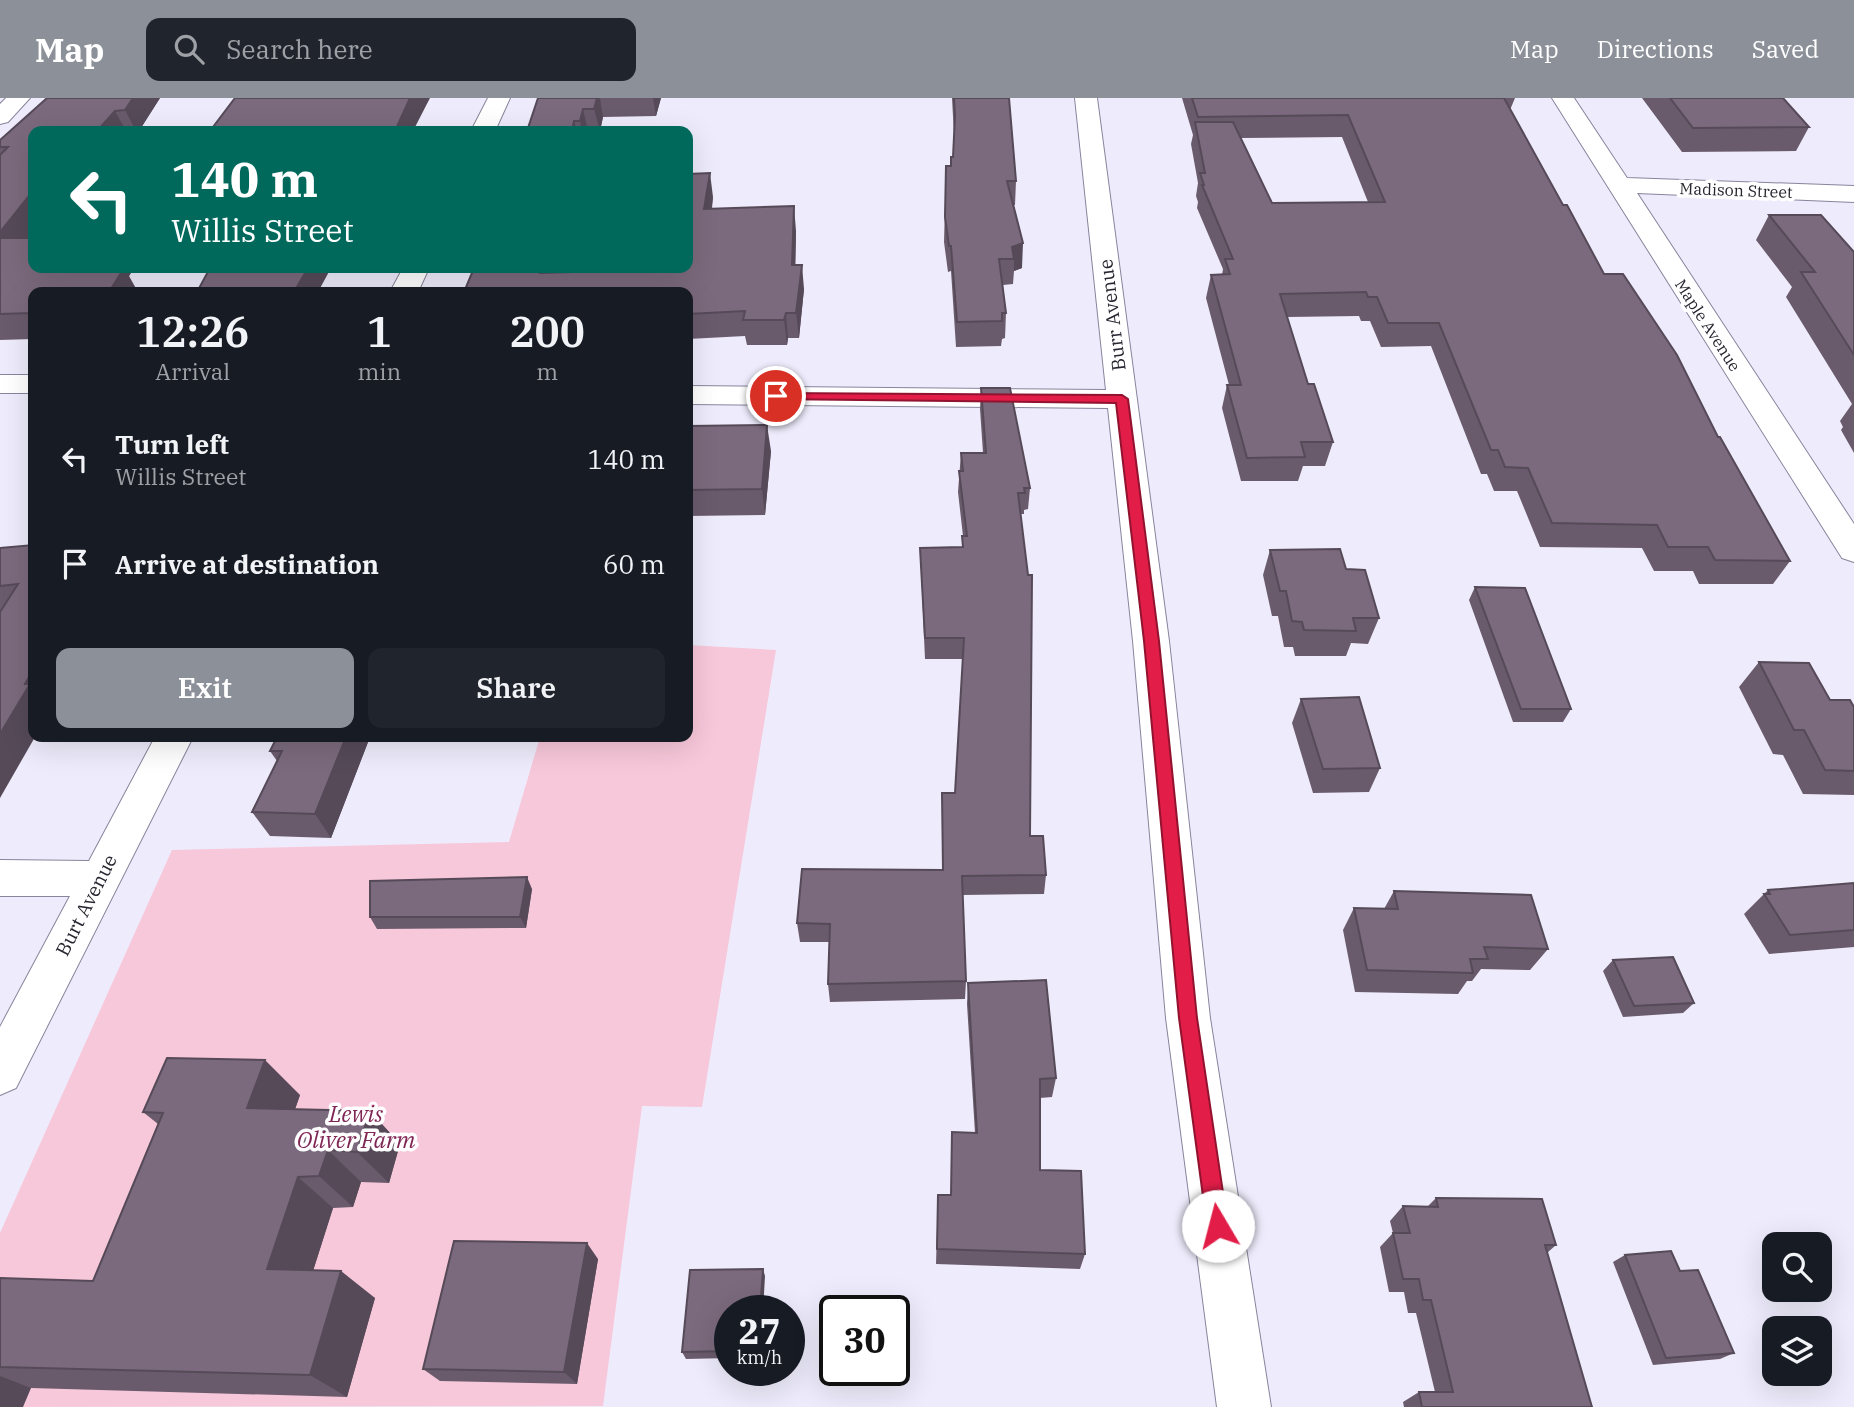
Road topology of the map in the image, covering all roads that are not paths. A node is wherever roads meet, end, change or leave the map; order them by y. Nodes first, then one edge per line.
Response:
1 (19, 98) edge
2 (499, 98) edge
3 (1086, 98) edge
4 (1563, 98) edge
5 (0, 117) edge
6 (485, 126) edge
7 (1618, 185) junction
8 (1854, 194) edge
9 (0, 384) edge
10 (28, 384) edge
11 (693, 395) edge
12 (1122, 399) junction
13 (1852, 544) edge
14 (171, 742) edge
15 (0, 878) edge
16 (99, 879) junction
17 (0, 1073) edge
18 (1244, 1407) edge

1 - 5 street
2 - 6 street
3 - 12 street, Burr Avenue
4 - 7 street, Maple Avenue
7 - 8 street, Madison Street
7 - 13 street, Maple Avenue
9 - 10 street
11 - 12 street
12 - 18 street, Burr Avenue
14 - 16 street, Burt Avenue
15 - 16 street
16 - 17 street, Burt Avenue

